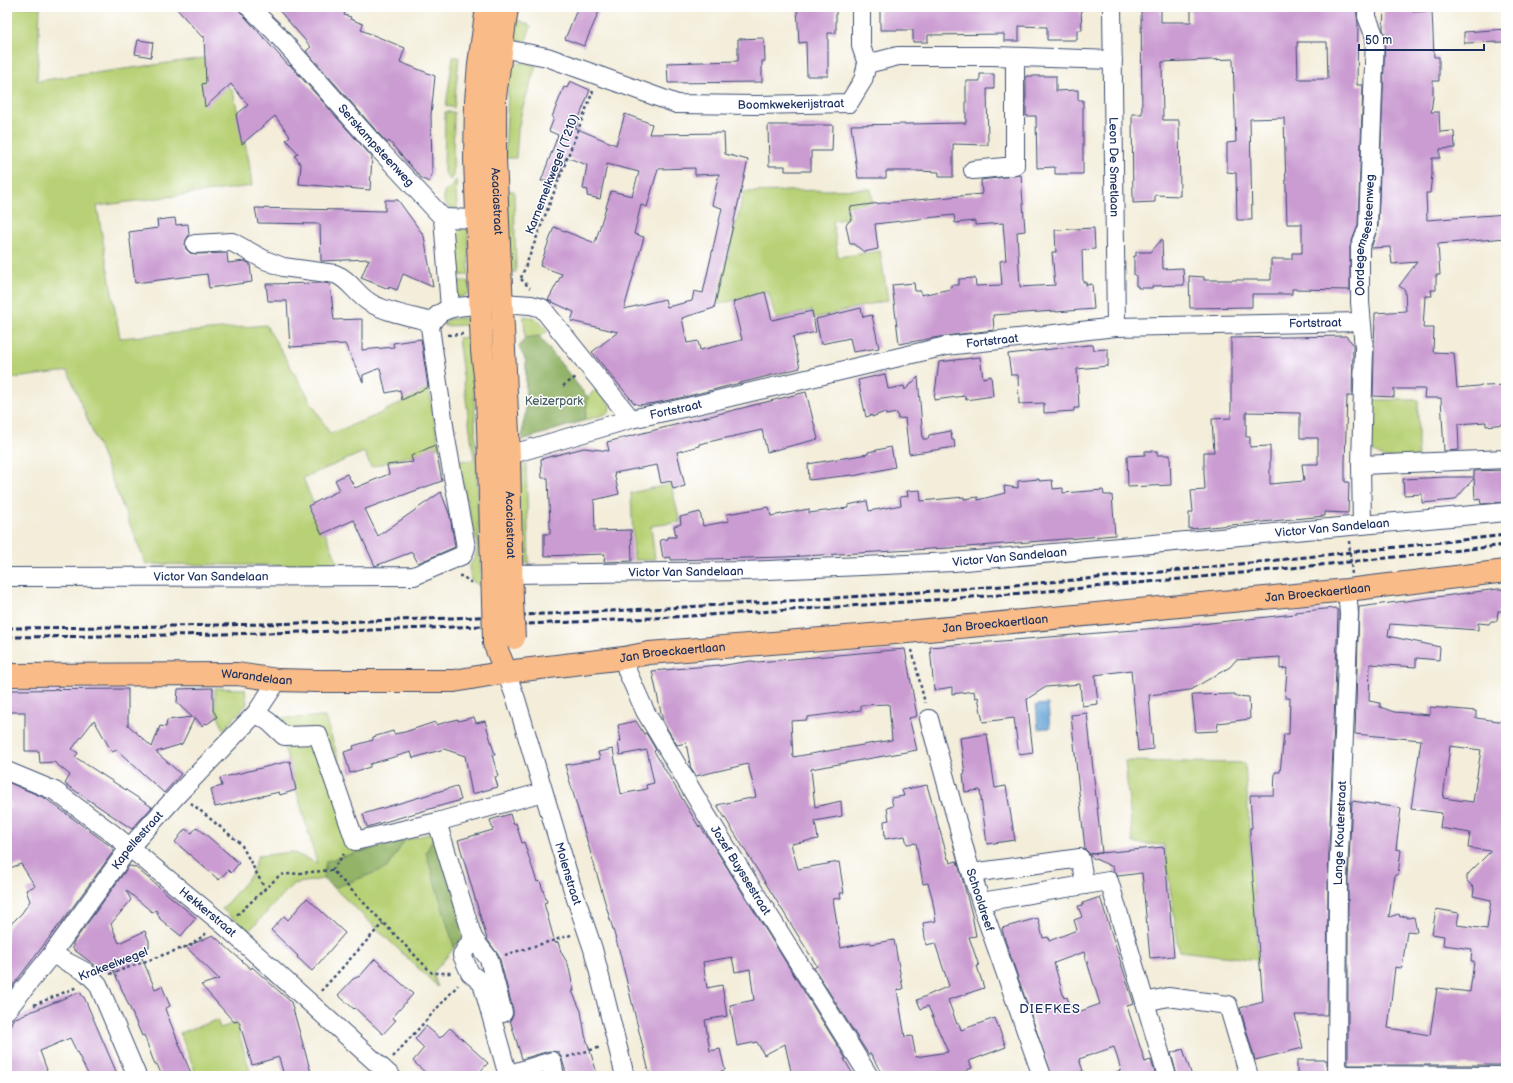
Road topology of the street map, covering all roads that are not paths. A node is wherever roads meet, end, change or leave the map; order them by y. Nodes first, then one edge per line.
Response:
1 (249, 7) edge
2 (487, 7) edge
3 (507, 7) edge
4 (861, 7) edge
5 (1112, 7) edge
6 (1367, 7) edge
7 (501, 48) junction
8 (1015, 57) junction
9 (1113, 60) junction
10 (867, 64) junction
11 (973, 170) dead end
12 (443, 218) junction
13 (476, 219) junction
14 (195, 244) dead end
15 (490, 304) junction
16 (450, 308) junction
17 (432, 322) junction
18 (1361, 322) junction
19 (1116, 327) junction
20 (631, 419) junction
21 (498, 454) junction
22 (1506, 459) edge
23 (1361, 465) junction
24 (1506, 512) edge
25 (1362, 525) junction
26 (1496, 572) edge
27 (512, 574) junction
28 (7, 576) edge
29 (1350, 583) junction
30 (499, 601) junction
31 (624, 658) junction
32 (506, 672) junction
33 (7, 675) edge
34 (278, 680) junction
35 (256, 713) junction
36 (929, 719) road end
37 (7, 771) edge
38 (543, 792) junction
39 (437, 822) junction
40 (129, 848) junction
41 (972, 873) junction
42 (1085, 885) junction
43 (981, 902) junction
44 (473, 938) junction
45 (52, 954) junction
46 (1145, 1002) junction
47 (8, 1008) edge
48 (511, 1040) dead end
49 (554, 1069) edge
50 (387, 1072) edge
51 (1337, 1075) edge
52 (137, 1076) edge
53 (509, 1076) edge
54 (625, 1076) edge
55 (869, 1076) edge
56 (1042, 1076) edge
57 (1166, 1076) edge
58 (1249, 1076) edge
59 (1504, 1076) edge

1 - 12 street, Serskampsteenweg
2 - 13 main road, Acaciastraat
3 - 7 main road, Acaciastraat
4 - 10 street
5 - 9 street, Leon De Smetlaan
6 - 18 street, Oordegemsesteenweg
7 - 10 street, Boomkwekerijstraat
7 - 15 main road, Acaciastraat
8 - 9 street
8 - 10 street
8 - 11 street
9 - 19 street, Leon De Smetlaan
12 - 13 street
12 - 16 street
13 - 15 main road, Acaciastraat
14 - 17 street
15 - 16 street
15 - 20 street
15 - 21 main road, Acaciastraat
16 - 17 street
17 - 28 street, Victor Van Sandelaan
18 - 19 street, Fortstraat
18 - 23 street, Oordegemsesteenweg
19 - 20 street, Fortstraat
20 - 21 street, Fortstraat
21 - 27 main road, Acaciastraat
21 - 30 main road, Acaciastraat
22 - 23 street
23 - 25 street, Oordegemsesteenweg
24 - 25 street, Victor Van Sandelaan
25 - 27 street, Victor Van Sandelaan
26 - 29 main road, Jan Broeckaertlaan
27 - 30 main road, Acaciastraat
29 - 31 main road, Jan Broeckaertlaan
29 - 51 street, Lange Kouterstraat
30 - 32 main road, Acaciastraat, bridge
31 - 32 main road, Jan Broeckaertlaan
31 - 55 street, Jozef Buyssestraat
32 - 34 main road, Warandelaan
32 - 38 street, Molenstraat
33 - 34 main road, Warandelaan
34 - 35 street, Kapellestraat
35 - 39 street
35 - 40 street, Kapellestraat
36 - 41 street, Schooldreef
37 - 40 street, Hekkerstraat
38 - 39 street
38 - 54 street, Molenstraat
39 - 44 street
40 - 45 street, Kapellestraat
40 - 50 street, Hekkerstraat
41 - 42 street
41 - 43 street, Schooldreef
42 - 43 street
42 - 46 street
43 - 56 street, Schooldreef
44 - 48 street
44 - 53 street
45 - 47 street, Kapellestraat
45 - 52 street
46 - 57 street
46 - 58 street
49 - 53 street
51 - 59 street

